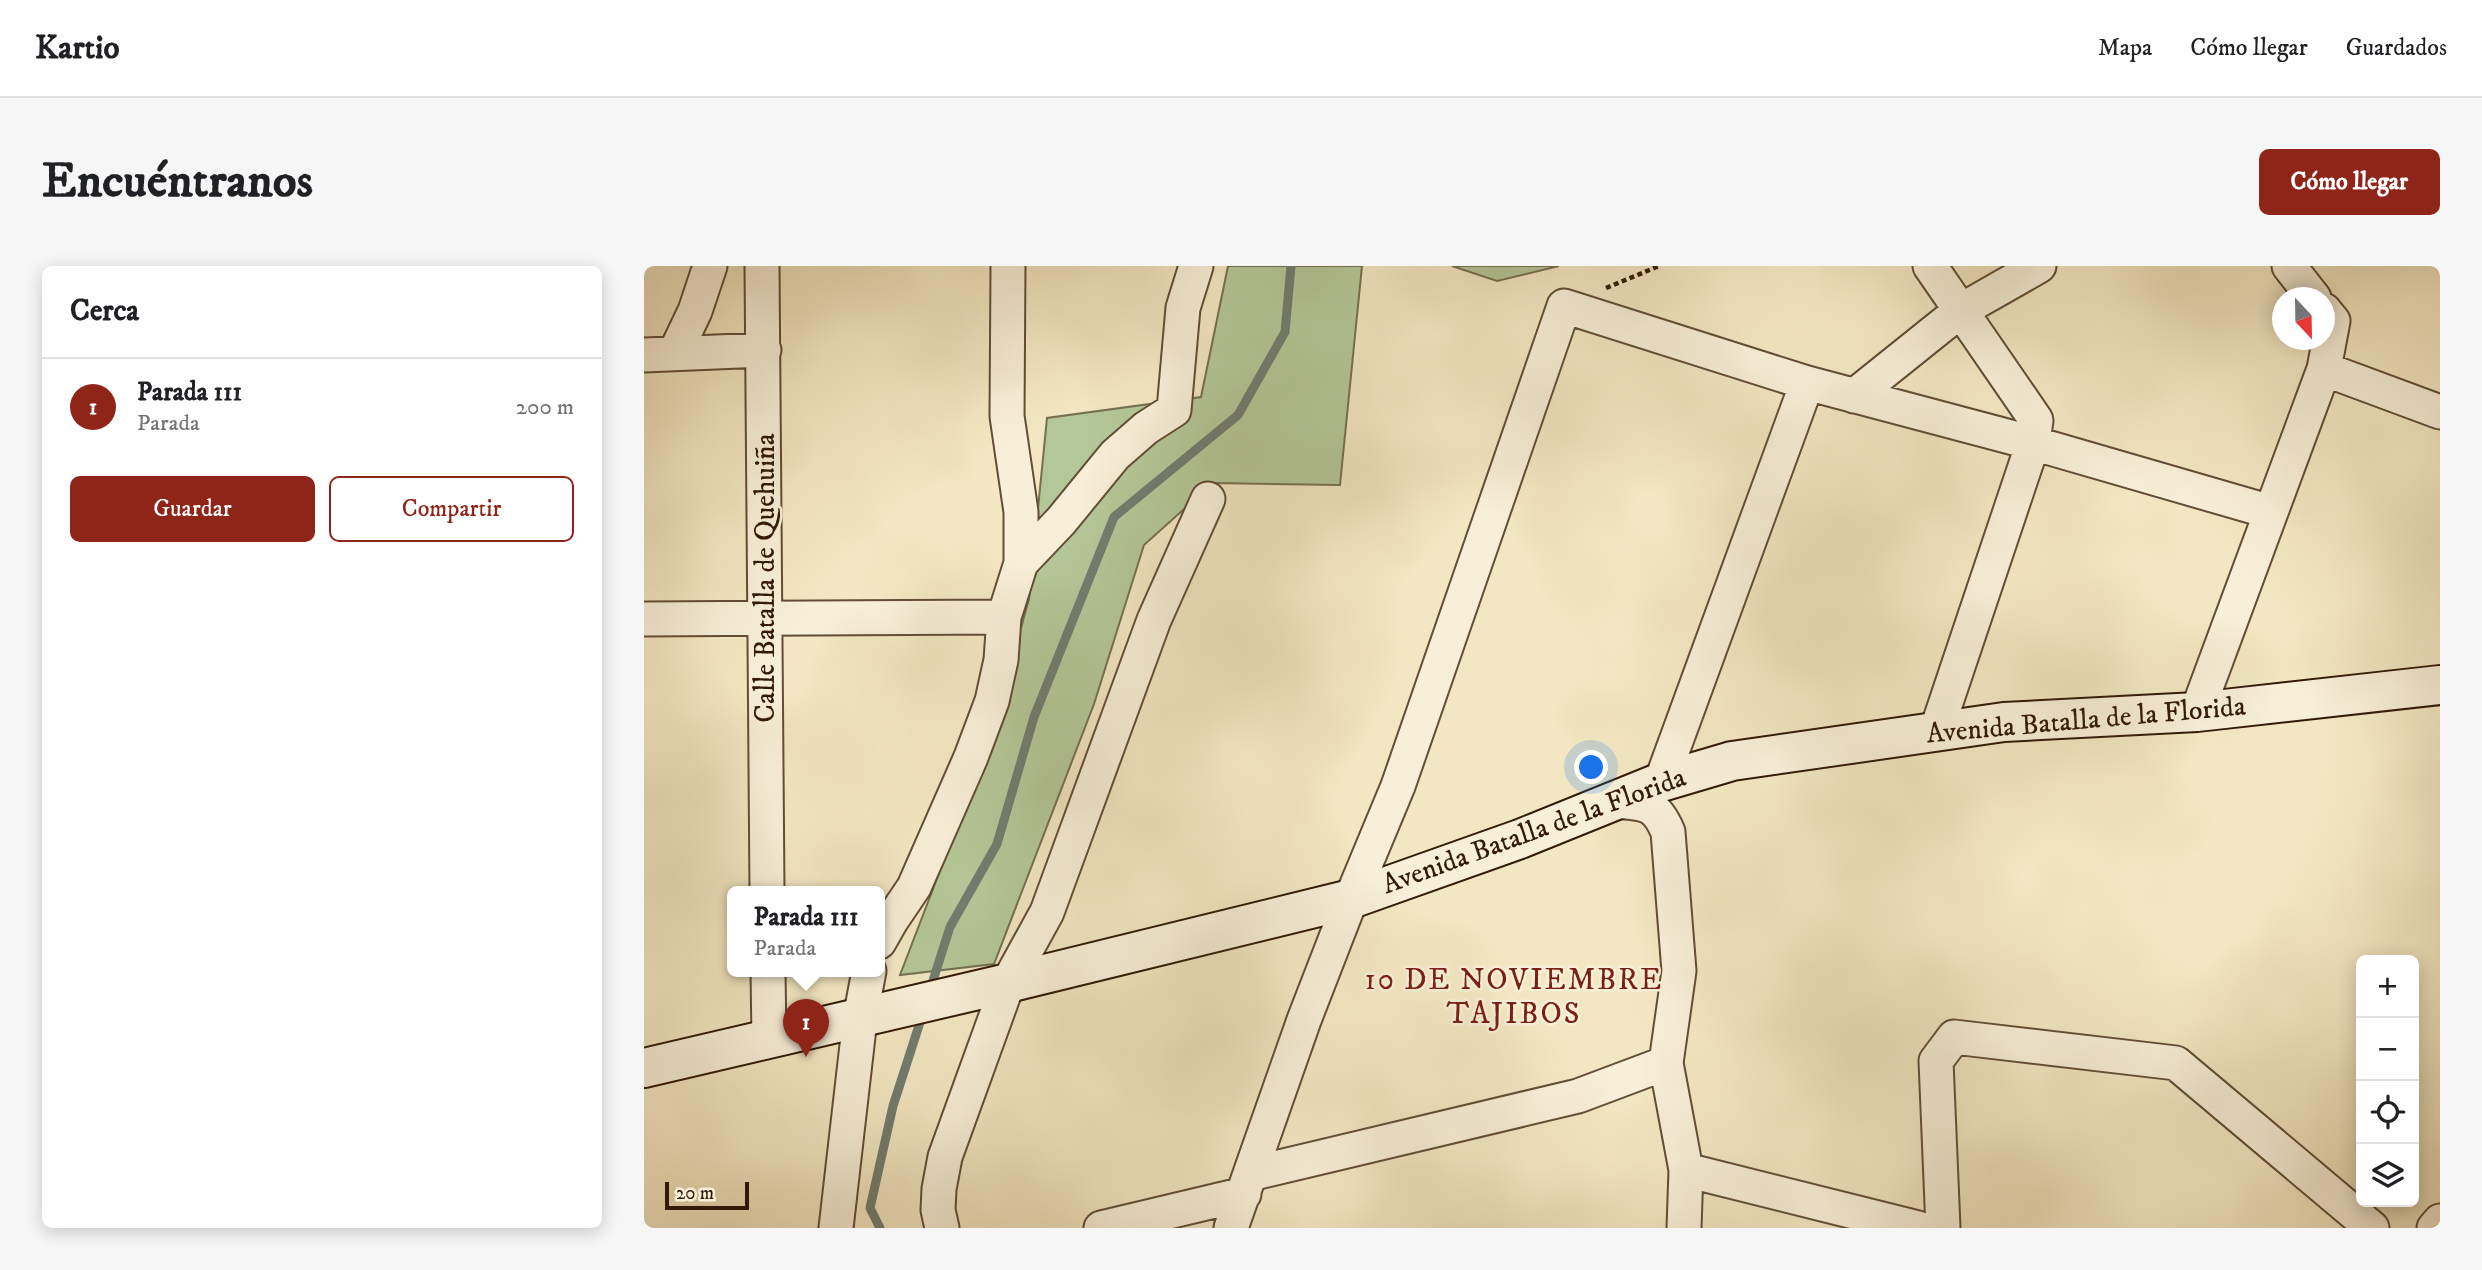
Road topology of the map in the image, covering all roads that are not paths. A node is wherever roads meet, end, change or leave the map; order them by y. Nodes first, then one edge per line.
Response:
1 (710, 266) edge
2 (762, 266) edge
3 (1008, 266) edge
4 (1196, 266) edge
5 (1930, 266) edge
6 (2039, 266) edge
7 (2290, 266) edge
8 (2306, 287) edge
9 (1960, 311) junction
10 (764, 350) junction
11 (2328, 350) edge
12 (655, 360) edge
13 (2324, 369) junction
14 (1807, 383) junction
15 (1854, 396) junction
16 (2440, 412) edge
17 (2033, 443) junction
18 (1208, 499) dead end
19 (2271, 512) junction
20 (1021, 564) junction
21 (1004, 617) junction
22 (764, 618) junction
23 (644, 619) edge
24 (2440, 685) edge
25 (2197, 712) junction
26 (1936, 732) junction
27 (1661, 782) junction
28 (1614, 801) junction
29 (767, 886) edge
30 (1350, 899) junction
31 (885, 932) edge
32 (768, 977) edge
33 (868, 977) edge
34 (1008, 984) junction
35 (860, 1019) junction
36 (769, 1041) junction
37 (1666, 1063) junction
38 (644, 1068) edge
39 (1686, 1170) junction
40 (1247, 1184) junction
41 (2440, 1221) edge
42 (836, 1228) edge
43 (942, 1228) edge
44 (1101, 1228) edge
45 (1231, 1228) edge
46 (1684, 1228) edge
47 (1923, 1228) edge
48 (2372, 1228) edge
49 (2434, 1228) edge

1 - 12 street
2 - 10 street, Calle Batalla de Quehuiña
3 - 20 street
4 - 20 street
5 - 9 street
6 - 9 street
7 - 8 street
9 - 15 street
9 - 17 street
10 - 12 street
10 - 22 street, Calle Batalla de Quehuiña
11 - 13 street
13 - 16 street
13 - 19 street
14 - 15 street
14 - 27 street
14 - 30 street
15 - 17 street
17 - 19 street
17 - 26 street
18 - 34 street
19 - 25 street
20 - 21 street
21 - 22 street
21 - 31 street
22 - 23 street
22 - 29 street, Calle Batalla de Quehuiña
24 - 25 street, Avenida Batalla de la Florida
25 - 26 street, Avenida Batalla de la Florida
26 - 27 street, Avenida Batalla de la Florida
27 - 28 street, Avenida Batalla de la Florida
28 - 30 street, Avenida Batalla de la Florida
28 - 37 street
30 - 34 street, Avenida Batalla de la Florida
30 - 40 street
32 - 36 street
33 - 35 street
34 - 35 street, Avenida Batalla de la Florida
34 - 43 street
35 - 36 street, Avenida Batalla de la Florida
35 - 42 street
36 - 38 street, Avenida Batalla de la Florida
37 - 39 street
37 - 40 street
39 - 46 street
39 - 47 street
40 - 44 street
40 - 45 street
41 - 49 street
47 - 48 street

